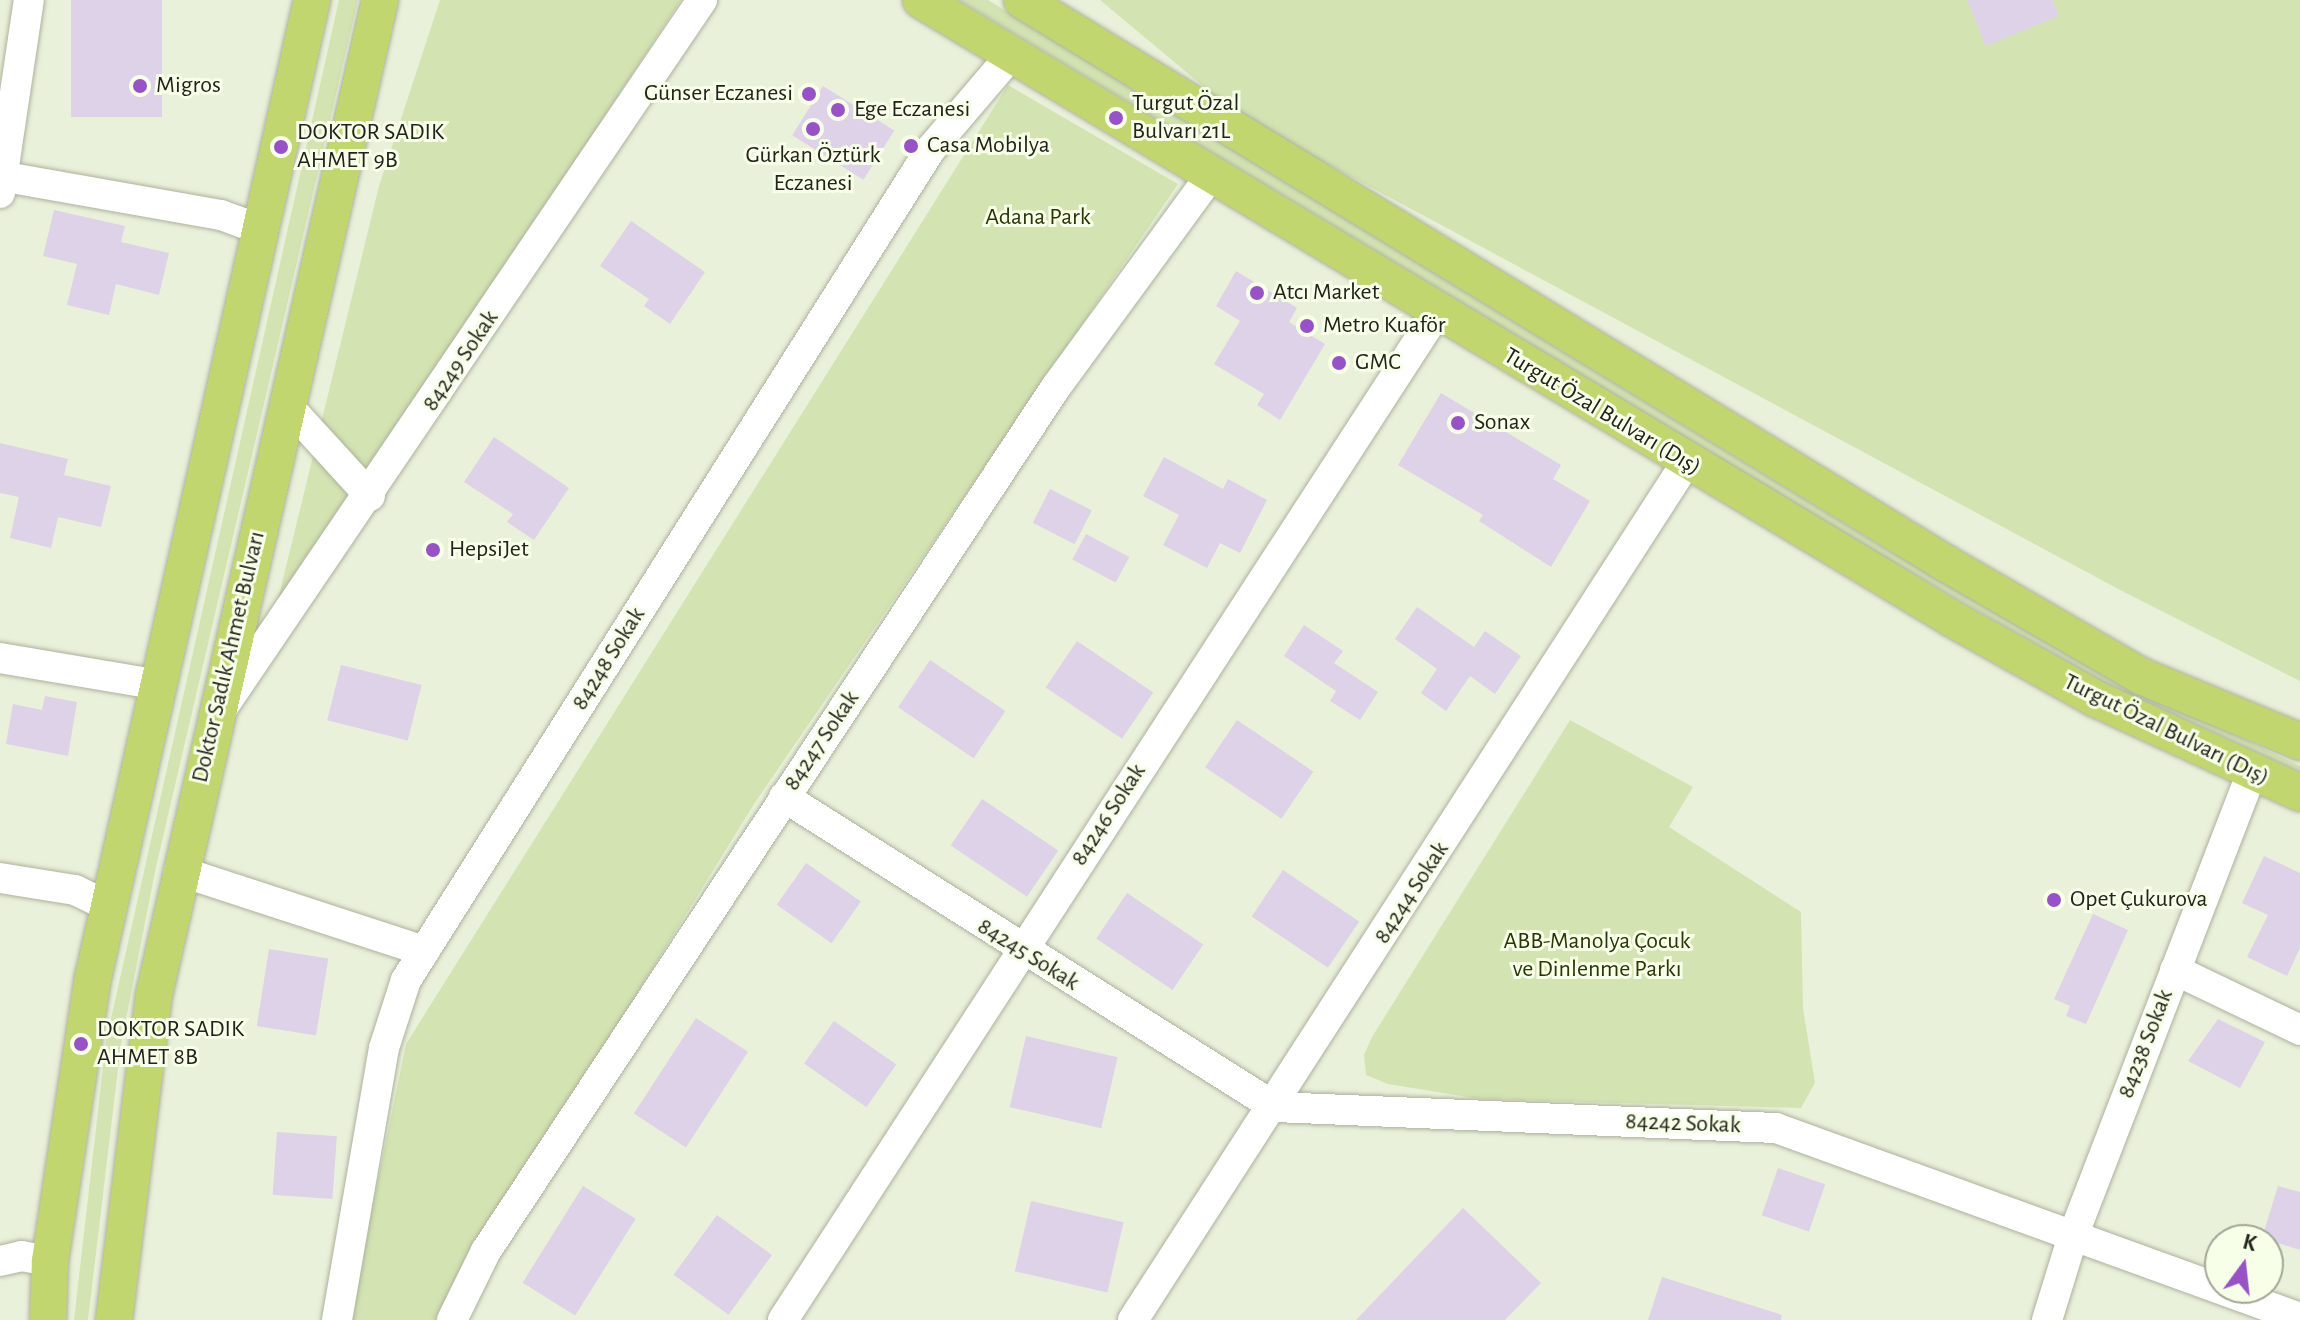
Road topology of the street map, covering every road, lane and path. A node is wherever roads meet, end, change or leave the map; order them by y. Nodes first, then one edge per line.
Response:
1 (29, 0) edge
2 (312, 0) edge
3 (380, 0) edge
4 (702, 0) edge
5 (921, 0) edge
6 (1022, 0) edge
7 (1012, 54) junction
8 (1211, 175) junction
9 (1, 182) edge
10 (262, 230) junction
11 (1437, 312) junction
12 (287, 405) junction
13 (1686, 463) junction
14 (370, 496) junction
15 (0, 658) edge
16 (160, 685) junction
17 (215, 718) junction
18 (2300, 742) edge
19 (2252, 771) junction
20 (2300, 793) edge
21 (784, 797) junction
22 (179, 871) junction
23 (0, 878) edge
24 (110, 907) junction
25 (424, 951) junction
26 (1021, 951) junction
27 (2175, 970) junction
28 (2300, 1030) edge
29 (1275, 1107) junction
30 (2073, 1236) junction
31 (0, 1261) edge
32 (50, 1261) junction
33 (2300, 1318) edge
34 (48, 1320) edge
35 (114, 1320) edge
36 (337, 1320) edge
37 (452, 1320) edge
38 (783, 1320) edge
39 (1133, 1320) edge
40 (2047, 1320) edge

1 - 9 street
2 - 10 main road
3 - 12 main road, Doktor Sadık Ahmet Bulvarı
4 - 14 street, 84249 Sokak
5 - 7 main road, Turgut Özal Bulvarı (Dış)
6 - 18 main road, Turgut Özal Bulvarı (Dış)
7 - 8 main road, Turgut Özal Bulvarı (Dış)
7 - 25 street, 84248 Sokak
8 - 11 main road, Turgut Özal Bulvarı (Dış)
8 - 21 street, 84247 Sokak
9 - 10 street
10 - 16 main road
11 - 13 main road, Turgut Özal Bulvarı (Dış)
11 - 26 street, 84246 Sokak
12 - 14 street
12 - 17 main road, Doktor Sadık Ahmet Bulvarı
13 - 19 main road, Turgut Özal Bulvarı (Dış)
13 - 29 street, 84244 Sokak
14 - 17 street, 84249 Sokak
15 - 16 street
16 - 24 main road
17 - 22 main road, Doktor Sadık Ahmet Bulvarı
19 - 20 main road, Turgut Özal Bulvarı (Dış)
19 - 27 street, 84238 Sokak
21 - 26 street, 84245 Sokak
21 - 37 street, 84247 Sokak
22 - 25 street
22 - 35 main road, Doktor Sadık Ahmet Bulvarı
23 - 24 street
24 - 32 main road
25 - 36 street, 84248 Sokak
26 - 29 street, 84245 Sokak
26 - 38 street, 84246 Sokak
27 - 28 street
27 - 30 street, 84238 Sokak
29 - 30 street, 84242 Sokak
29 - 39 street, 84244 Sokak
30 - 33 street, 84242 Sokak
30 - 40 street, 84238 Sokak
31 - 32 street
32 - 34 main road

